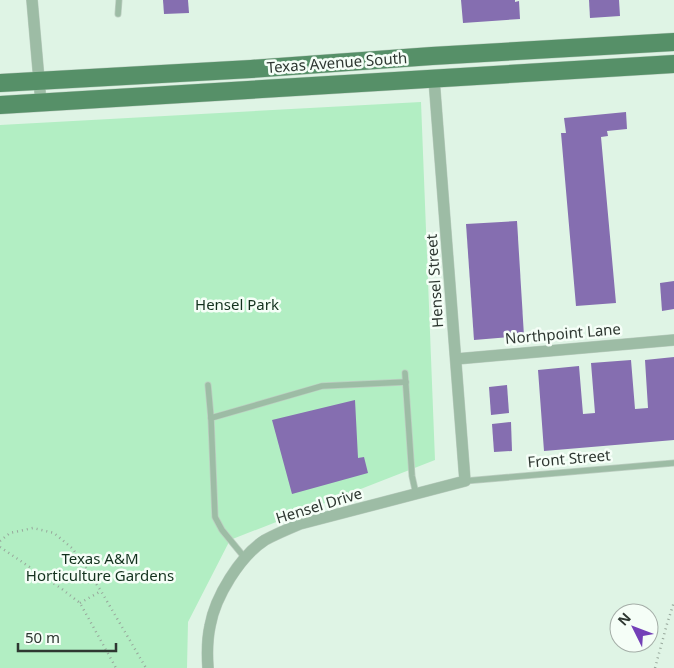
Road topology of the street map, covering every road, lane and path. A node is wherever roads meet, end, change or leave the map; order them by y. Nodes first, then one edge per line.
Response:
1 (32, 0) edge
2 (119, 0) edge
3 (118, 14) dead end
4 (674, 42) edge
5 (573, 48) junction
6 (674, 64) edge
7 (434, 79) junction
8 (39, 80) junction
9 (0, 83) edge
10 (41, 103) junction
11 (0, 105) edge
12 (674, 340) edge
13 (456, 359) junction
14 (406, 373) dead end
15 (406, 382) junction
16 (208, 385) dead end
17 (211, 418) junction
18 (674, 463) edge
19 (465, 481) junction
20 (416, 494) junction
21 (0, 541) edge
22 (0, 547) edge
23 (244, 558) junction
24 (101, 591) junction
25 (674, 602) edge
26 (80, 603) junction
27 (116, 668) edge
28 (146, 668) edge
29 (208, 668) edge
30 (655, 668) edge

1 - 8 street
2 - 3 lane
4 - 5 main road, Texas Avenue South
5 - 7 main road
5 - 8 main road, Texas Avenue South
6 - 7 main road, Texas Avenue South
7 - 10 main road, Texas Avenue South
7 - 13 street, Hensel Street
8 - 9 main road, Texas Avenue South
8 - 10 street
10 - 11 main road, Texas Avenue South
12 - 13 street, Northpoint Lane
13 - 19 street, Hensel Street
14 - 15 lane
15 - 17 lane
15 - 20 lane
16 - 17 lane
17 - 23 lane
18 - 19 lane, Front Street
19 - 20 street, Hensel Drive
20 - 23 street, Hensel Drive
21 - 24 path
22 - 26 path
23 - 29 street, Hensel Drive
24 - 26 path
24 - 28 path
25 - 30 path
26 - 27 path

